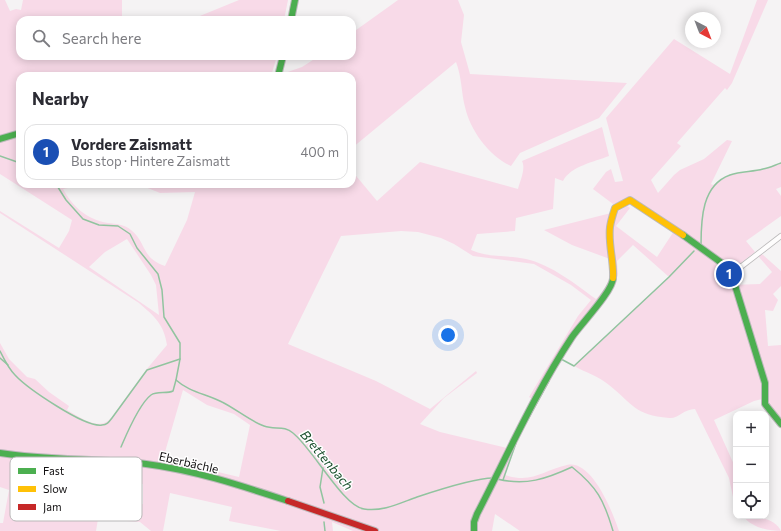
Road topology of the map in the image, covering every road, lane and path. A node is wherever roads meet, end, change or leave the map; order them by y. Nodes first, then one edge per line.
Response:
1 (295, 0) edge
2 (292, 16) edge
3 (282, 60) edge
4 (279, 72) edge
5 (16, 134) edge
6 (0, 139) edge
7 (781, 236) edge
8 (730, 269) junction
9 (781, 424) edge
10 (0, 453) edge
11 (26, 457) edge
12 (142, 464) edge
13 (376, 531) edge
14 (474, 531) edge

1 - 2 street
3 - 4 street
5 - 6 street
7 - 8 street
8 - 9 street
8 - 14 street
10 - 11 street, Eberbächle
12 - 13 street, Eberbächle

